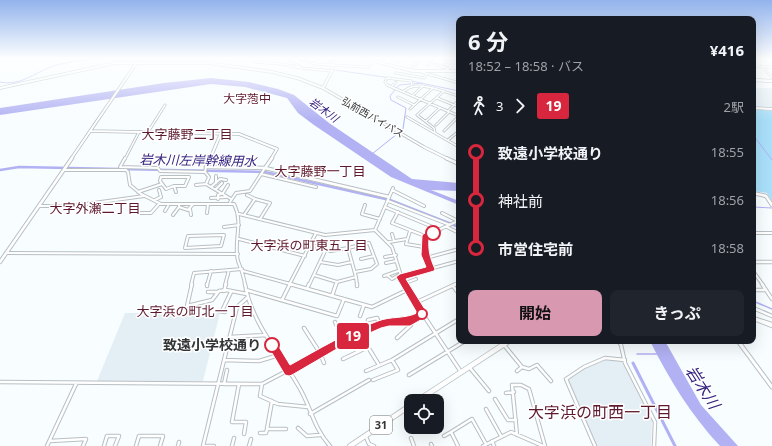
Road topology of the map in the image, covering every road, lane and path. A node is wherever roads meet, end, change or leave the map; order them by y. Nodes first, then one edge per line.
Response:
1 (42, 79) edge
2 (126, 79) edge
3 (297, 79) edge
4 (328, 79) edge
5 (387, 79) edge
6 (392, 79) edge
7 (442, 79) edge
8 (756, 80) edge
9 (772, 81) edge
10 (396, 82) dead end
11 (456, 82) edge
12 (412, 85) junction
13 (392, 86) junction
14 (423, 86) junction
15 (0, 88) edge
16 (323, 88) junction
17 (433, 88) junction
18 (444, 91) junction
19 (404, 92) junction
20 (456, 95) edge
21 (412, 96) junction
22 (398, 97) dead end
23 (437, 98) junction
24 (421, 100) junction
25 (430, 104) junction
26 (165, 105) dead end
27 (454, 105) joint
28 (414, 106) junction
29 (440, 108) junction
30 (756, 108) edge
31 (410, 109) dead end
32 (772, 110) edge
33 (448, 112) junction
34 (456, 115) edge
35 (407, 117) dead end
36 (456, 119) edge
37 (426, 121) junction
38 (436, 125) dead end
39 (90, 131) junction
40 (444, 131) dead end
41 (139, 132) junction
42 (148, 132) junction
43 (221, 133) junction
44 (435, 133) junction
45 (456, 133) edge
46 (448, 140) junction
47 (456, 145) edge
48 (456, 163) edge
49 (64, 168) junction
50 (119, 169) junction
51 (205, 170) junction
52 (263, 171) junction
53 (216, 176) dead end
54 (226, 180) dead end
55 (216, 183) junction
56 (222, 183) dead end
57 (162, 184) junction
58 (206, 184) junction
59 (196, 185) dead end
60 (228, 185) dead end
61 (174, 186) junction
62 (211, 187) junction
63 (316, 187) dead end
64 (216, 189) junction
65 (159, 190) dead end
66 (138, 192) junction
67 (176, 192) dead end
68 (223, 193) junction
69 (756, 194) edge
70 (247, 195) dead end
71 (145, 196) junction
72 (226, 197) junction
73 (212, 198) dead end
74 (218, 199) junction
75 (255, 199) junction
76 (155, 200) junction
77 (388, 200) junction
78 (230, 201) junction
79 (160, 204) junction
80 (193, 204) junction
81 (208, 204) junction
82 (365, 205) dead end
83 (772, 205) edge
84 (38, 206) junction
85 (168, 206) junction
86 (179, 206) junction
87 (424, 206) dead end
88 (385, 207) junction
89 (190, 209) junction
90 (165, 211) dead end
91 (398, 212) junction
92 (139, 213) dead end
93 (207, 213) dead end
94 (442, 213) dead end
95 (239, 214) junction
96 (173, 215) dead end
97 (191, 215) dead end
98 (244, 215) junction
99 (260, 219) junction
100 (380, 219) junction
101 (456, 220) edge
102 (456, 222) edge
103 (239, 225) junction
104 (450, 225) junction
105 (224, 227) dead end
106 (375, 230) junction
107 (441, 230) junction
108 (456, 230) edge
109 (410, 231) junction
110 (316, 233) junction
111 (756, 233) edge
112 (772, 233) edge
113 (392, 234) dead end
114 (426, 236) junction
115 (239, 239) junction
116 (407, 239) junction
117 (394, 241) junction
118 (389, 242) junction
119 (311, 245) junction
120 (200, 247) junction
121 (424, 247) junction
122 (348, 248) junction
123 (326, 250) junction
124 (456, 250) edge
125 (6, 254) junction
126 (198, 254) junction
127 (238, 254) junction
128 (305, 256) junction
129 (374, 256) junction
130 (396, 256) junction
131 (385, 257) dead end
132 (426, 258) junction
133 (361, 259) dead end
134 (396, 261) junction
135 (0, 262) edge
136 (320, 262) junction
137 (352, 262) junction
138 (456, 262) edge
139 (756, 262) edge
140 (772, 262) edge
141 (386, 263) dead end
142 (431, 269) junction
143 (229, 270) junction
144 (242, 270) junction
145 (211, 271) junction
146 (398, 271) junction
147 (355, 272) junction
148 (314, 275) junction
149 (387, 275) junction
150 (384, 276) dead end
151 (399, 276) junction
152 (756, 276) edge
153 (356, 277) junction
154 (416, 279) dead end
155 (338, 282) junction
156 (290, 284) junction
157 (403, 284) junction
158 (456, 284) edge
159 (207, 286) dead end
160 (357, 286) dead end
161 (453, 286) junction
162 (307, 289) junction
163 (224, 290) junction
164 (246, 290) junction
165 (407, 290) junction
166 (456, 290) edge
167 (756, 290) edge
168 (764, 290) junction
169 (208, 292) dead end
170 (218, 292) junction
171 (231, 292) junction
172 (247, 294) junction
173 (332, 296) junction
174 (247, 298) junction
175 (772, 299) edge
176 (282, 300) junction
177 (344, 300) junction
178 (416, 303) junction
179 (364, 305) junction
180 (756, 309) edge
181 (222, 311) dead end
182 (422, 314) junction
183 (360, 316) dead end
184 (772, 316) edge
185 (368, 320) dead end
186 (756, 320) edge
187 (410, 321) junction
188 (456, 321) edge
189 (335, 322) dead end
190 (380, 324) junction
191 (772, 325) edge
192 (304, 328) dead end
193 (344, 329) dead end
194 (340, 331) junction
195 (359, 333) junction
196 (435, 333) junction
197 (266, 335) junction
198 (230, 337) junction
199 (397, 338) dead end
200 (344, 340) junction
201 (460, 344) edge
202 (504, 344) joint
203 (620, 344) edge
204 (740, 344) edge
205 (368, 347) junction
206 (446, 352) junction
207 (320, 353) junction
208 (279, 355) junction
209 (343, 359) dead end
210 (224, 360) junction
211 (392, 360) junction
212 (625, 360) junction
213 (324, 363) dead end
214 (379, 365) junction
215 (469, 366) junction
216 (522, 366) junction
217 (227, 370) dead end
218 (289, 371) junction
219 (366, 371) dead end
220 (517, 371) dead end
221 (461, 372) junction
222 (409, 375) dead end
223 (369, 380) dead end
224 (373, 380) dead end
225 (551, 381) dead end
226 (0, 382) edge
227 (76, 384) junction
228 (217, 384) junction
229 (224, 384) junction
230 (239, 384) junction
231 (262, 384) junction
232 (772, 387) edge
233 (489, 391) dead end
234 (514, 392) junction
235 (506, 393) dead end
236 (427, 394) edge
237 (495, 399) dead end
238 (272, 401) junction
239 (308, 407) junction
240 (486, 409) dead end
241 (404, 410) edge
242 (310, 414) junction
243 (516, 420) junction
244 (298, 428) dead end
245 (267, 429) junction
246 (286, 430) dead end
247 (451, 432) junction
248 (260, 433) dead end
249 (244, 434) dead end
250 (320, 435) junction
251 (517, 435) junction
252 (365, 436) junction
253 (444, 436) dead end
254 (501, 436) junction
255 (234, 438) dead end
256 (411, 438) dead end
257 (251, 439) dead end
258 (50, 441) junction
259 (492, 441) junction
260 (485, 445) edge
261 (538, 445) edge
262 (47, 446) edge
263 (83, 446) edge
264 (104, 446) edge
265 (115, 446) edge
266 (136, 446) edge
267 (160, 446) edge
268 (204, 446) edge
269 (214, 446) edge
270 (232, 446) edge
271 (250, 446) edge
272 (330, 446) edge
273 (350, 446) edge
274 (374, 446) edge
275 (414, 446) edge
276 (458, 446) edge
277 (494, 446) edge
278 (544, 446) edge
279 (595, 446) edge
280 (654, 446) edge

1 - 15 street, 弘前西バイパス
2 - 39 street
3 - 16 street, 弘前西バイパス
4 - 16 street
5 - 13 street
6 - 12 street
7 - 11 street
8 - 9 main road
10 - 13 street
12 - 14 street
12 - 19 street
13 - 19 street
14 - 17 street
14 - 21 street
16 - 48 street, 弘前西バイパス
17 - 18 street
17 - 24 street
18 - 20 street
18 - 23 street
19 - 21 street
21 - 24 street
22 - 28 street
23 - 25 street
23 - 27 street
24 - 25 street
24 - 28 street
25 - 29 street
25 - 37 street
26 - 42 street
27 - 33 street
28 - 31 street
29 - 33 street
29 - 37 street
30 - 32 street
33 - 34 street
33 - 38 street
35 - 44 street
36 - 40 street
37 - 44 street
39 - 41 street
39 - 49 street
41 - 42 street
41 - 50 street
42 - 43 street
43 - 51 street
43 - 52 street
44 - 46 street
45 - 46 street
46 - 47 street
49 - 50 street
49 - 84 street
50 - 51 street
50 - 66 street
51 - 52 street
51 - 58 street
52 - 63 street
52 - 77 street
52 - 78 street
53 - 55 street
54 - 55 street
55 - 62 street
56 - 64 street
57 - 61 street
57 - 61 street
57 - 66 street
58 - 59 street
58 - 62 street
60 - 68 street
61 - 67 street
62 - 64 street
64 - 68 street
65 - 76 street
66 - 71 street
68 - 72 street
68 - 74 street
69 - 83 street
70 - 75 street
71 - 76 street
71 - 84 street
72 - 74 street
72 - 78 street
73 - 74 street
75 - 98 street
75 - 99 street
76 - 79 street
77 - 87 street
77 - 88 street
77 - 104 street
78 - 81 street
78 - 95 street
79 - 85 street
79 - 92 street
80 - 81 street
80 - 86 street
80 - 89 street
81 - 93 street
82 - 100 street
84 - 125 street
85 - 86 street
85 - 90 street
86 - 89 street
86 - 96 street
88 - 91 street
88 - 100 street
89 - 97 street
91 - 107 street
91 - 109 street
94 - 101 street
95 - 98 street
95 - 103 street
98 - 99 street
99 - 110 street
100 - 106 street
102 - 104 street
103 - 105 street
103 - 115 street
104 - 107 street
104 - 108 street
106 - 110 street
106 - 118 street
107 - 114 street
109 - 114 street
109 - 116 street
110 - 119 street
111 - 112 street
113 - 117 street
114 - 121 street
115 - 127 street
115 - 128 street
116 - 117 street
116 - 121 street
117 - 118 street
118 - 130 street
119 - 123 street
119 - 128 street
120 - 120 street
120 - 126 street
121 - 132 street
122 - 123 street
122 - 129 street
122 - 137 street
123 - 136 street
124 - 132 street
125 - 126 street
125 - 135 street
126 - 127 street
127 - 144 street
128 - 156 street
129 - 133 street
129 - 147 street
130 - 131 street
130 - 134 street
132 - 142 street
134 - 141 street
134 - 146 street
136 - 137 street
136 - 148 street
137 - 147 street
138 - 142 street
139 - 140 street
142 - 151 street
143 - 144 street
143 - 145 street
143 - 163 street
144 - 156 street
144 - 164 street
145 - 159 street
145 - 170 street
146 - 149 street
146 - 151 street
147 - 153 street
148 - 155 street
148 - 162 street
149 - 150 street
149 - 151 street
151 - 157 street
152 - 168 street
153 - 155 street
153 - 160 street
154 - 157 street
155 - 173 street
156 - 162 street
156 - 176 street
157 - 165 street
158 - 161 street
161 - 166 street
161 - 178 street
162 - 173 street
163 - 170 street
163 - 171 street
164 - 172 street
164 - 176 street
165 - 178 street
165 - 179 street
167 - 168 street
168 - 175 street
169 - 170 street
171 - 172 street
171 - 181 street
172 - 174 street
173 - 177 street
174 - 197 street
174 - 198 street
176 - 177 street
177 - 179 street
178 - 182 street
179 - 183 street
180 - 184 street
182 - 187 street
182 - 196 street
185 - 190 street
186 - 191 street
187 - 190 street
187 - 199 street
188 - 196 street
189 - 194 street
190 - 195 street
192 - 207 street
193 - 194 street
194 - 200 street
195 - 200 street
195 - 205 street
196 - 206 street
196 - 211 street
197 - 198 street
197 - 208 street
198 - 210 street
200 - 207 street
201 - 206 street
202 - 215 main road
202 - 216 street
203 - 212 street
204 - 232 street
205 - 209 street
205 - 214 street
206 - 221 street
206 - 222 street
207 - 213 street
207 - 218 street
208 - 210 street
208 - 218 street
210 - 228 street
211 - 214 street
211 - 224 street
212 - 279 street
212 - 280 street
214 - 219 street
215 - 221 main road
215 - 233 street
216 - 220 street
216 - 225 street
217 - 229 street
218 - 231 street
218 - 239 street
221 - 236 main road
223 - 242 street
226 - 227 street
227 - 228 street
227 - 258 street
228 - 229 street
228 - 268 street
229 - 230 street
230 - 231 street
230 - 249 street
231 - 238 street
234 - 235 street
234 - 243 street
234 - 278 street
237 - 243 street
238 - 239 street
238 - 245 street
239 - 242 street
240 - 254 street
241 - 252 main road, 31
242 - 250 street
243 - 251 street
244 - 250 street
245 - 246 street
245 - 248 street
247 - 253 street
247 - 260 street
247 - 276 street
250 - 272 street
251 - 254 street
251 - 261 street
252 - 273 main road, 31
252 - 274 street
254 - 259 street
255 - 270 street
256 - 275 street
257 - 271 street
258 - 262 street
258 - 263 street
259 - 260 street
259 - 277 street
261 - 278 street
264 - 265 street
266 - 267 street
268 - 269 street

